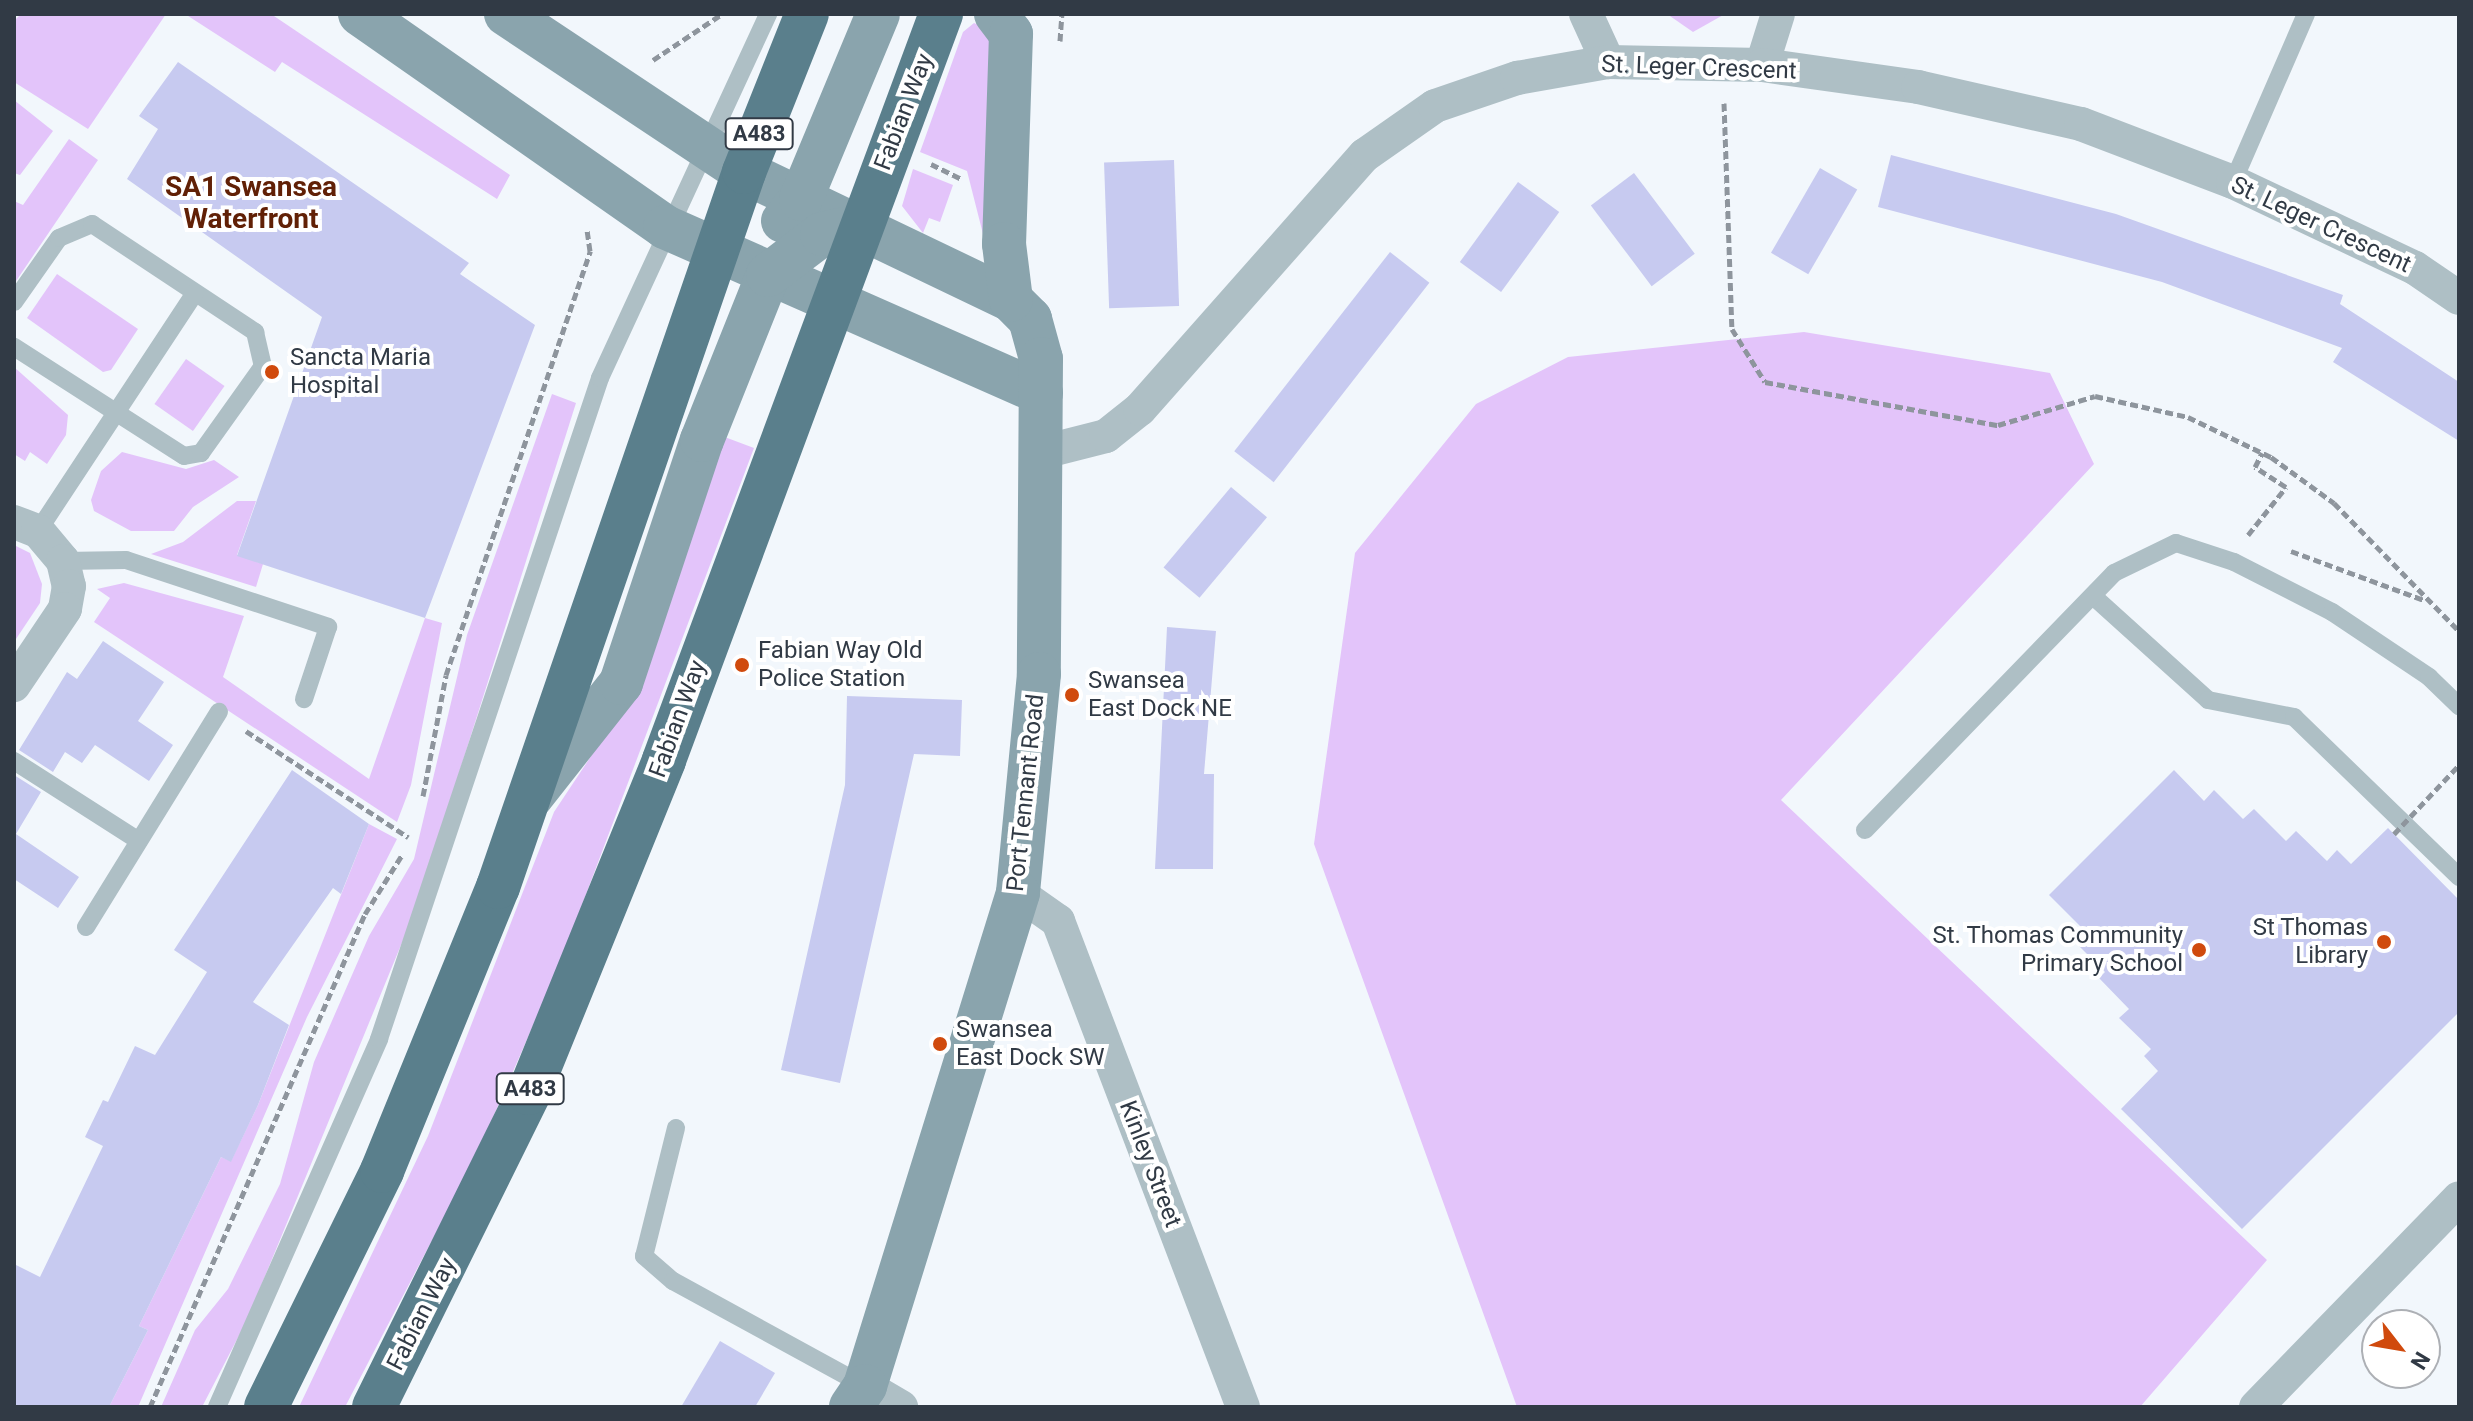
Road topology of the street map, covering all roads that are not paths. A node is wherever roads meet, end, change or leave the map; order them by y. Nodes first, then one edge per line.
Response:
1 (360, 14) edge
2 (506, 14) edge
3 (768, 14) edge
4 (807, 14) edge
5 (878, 14) edge
6 (941, 14) edge
7 (996, 14) edge
8 (1586, 14) edge
9 (1778, 14) edge
10 (2306, 14) edge
11 (1608, 62) junction
12 (1762, 65) junction
13 (705, 148) junction
14 (744, 172) junction
15 (2233, 182) junction
16 (801, 199) junction
17 (859, 226) junction
18 (665, 227) junction
19 (720, 257) junction
20 (768, 275) junction
21 (195, 293) junction
22 (830, 298) junction
23 (2459, 298) edge
24 (1011, 300) junction
25 (14, 302) edge
26 (14, 347) edge
27 (1041, 393) junction
28 (113, 413) junction
29 (1043, 452) junction
30 (26, 527) edge
31 (63, 561) junction
32 (2093, 596) junction
33 (14, 685) edge
34 (304, 699) dead end
35 (2459, 706) edge
36 (219, 712) road end
37 (14, 761) edge
38 (527, 803) junction
39 (1865, 830) dead end
40 (139, 841) junction
41 (2459, 877) edge
42 (1018, 893) junction
43 (86, 927) dead end
44 (676, 1128) dead end
45 (2459, 1198) edge
46 (873, 1400) edge
47 (217, 1407) edge
48 (266, 1407) edge
49 (374, 1407) edge
50 (1243, 1407) edge
51 (2256, 1407) edge

1 - 18 street
2 - 13 street
3 - 13 lane
4 - 14 highway, A483
5 - 16 street
6 - 17 highway, Fabian Way / A483
7 - 24 street, Port Tennant Road
8 - 11 street
9 - 12 street
10 - 15 lane
11 - 12 street, St. Leger Crescent
11 - 29 street, St. Leger Crescent
12 - 15 street, St. Leger Crescent
13 - 14 street
13 - 18 lane
14 - 16 street
14 - 19 highway, A483
15 - 23 street, St. Leger Crescent
16 - 17 street
16 - 19 street
17 - 20 street
17 - 22 highway, Fabian Way / A483
17 - 24 street
18 - 19 street
18 - 47 lane
19 - 20 street
19 - 38 highway, A483
20 - 22 street
20 - 38 street
21 - 25 lane
21 - 28 lane
21 - 28 lane
22 - 27 street
22 - 49 highway, Fabian Way / A483
24 - 27 street, Port Tennant Road
26 - 28 lane
27 - 29 street, Port Tennant Road
28 - 30 lane
29 - 42 street, Port Tennant Road
30 - 31 street
31 - 33 street
31 - 34 lane
32 - 35 lane
32 - 39 lane
32 - 41 lane
36 - 40 lane
37 - 40 lane
38 - 48 highway, A483
40 - 43 lane
42 - 46 street, Port Tennant Road
42 - 50 street, Kinley Street
44 - 46 lane
45 - 51 street

